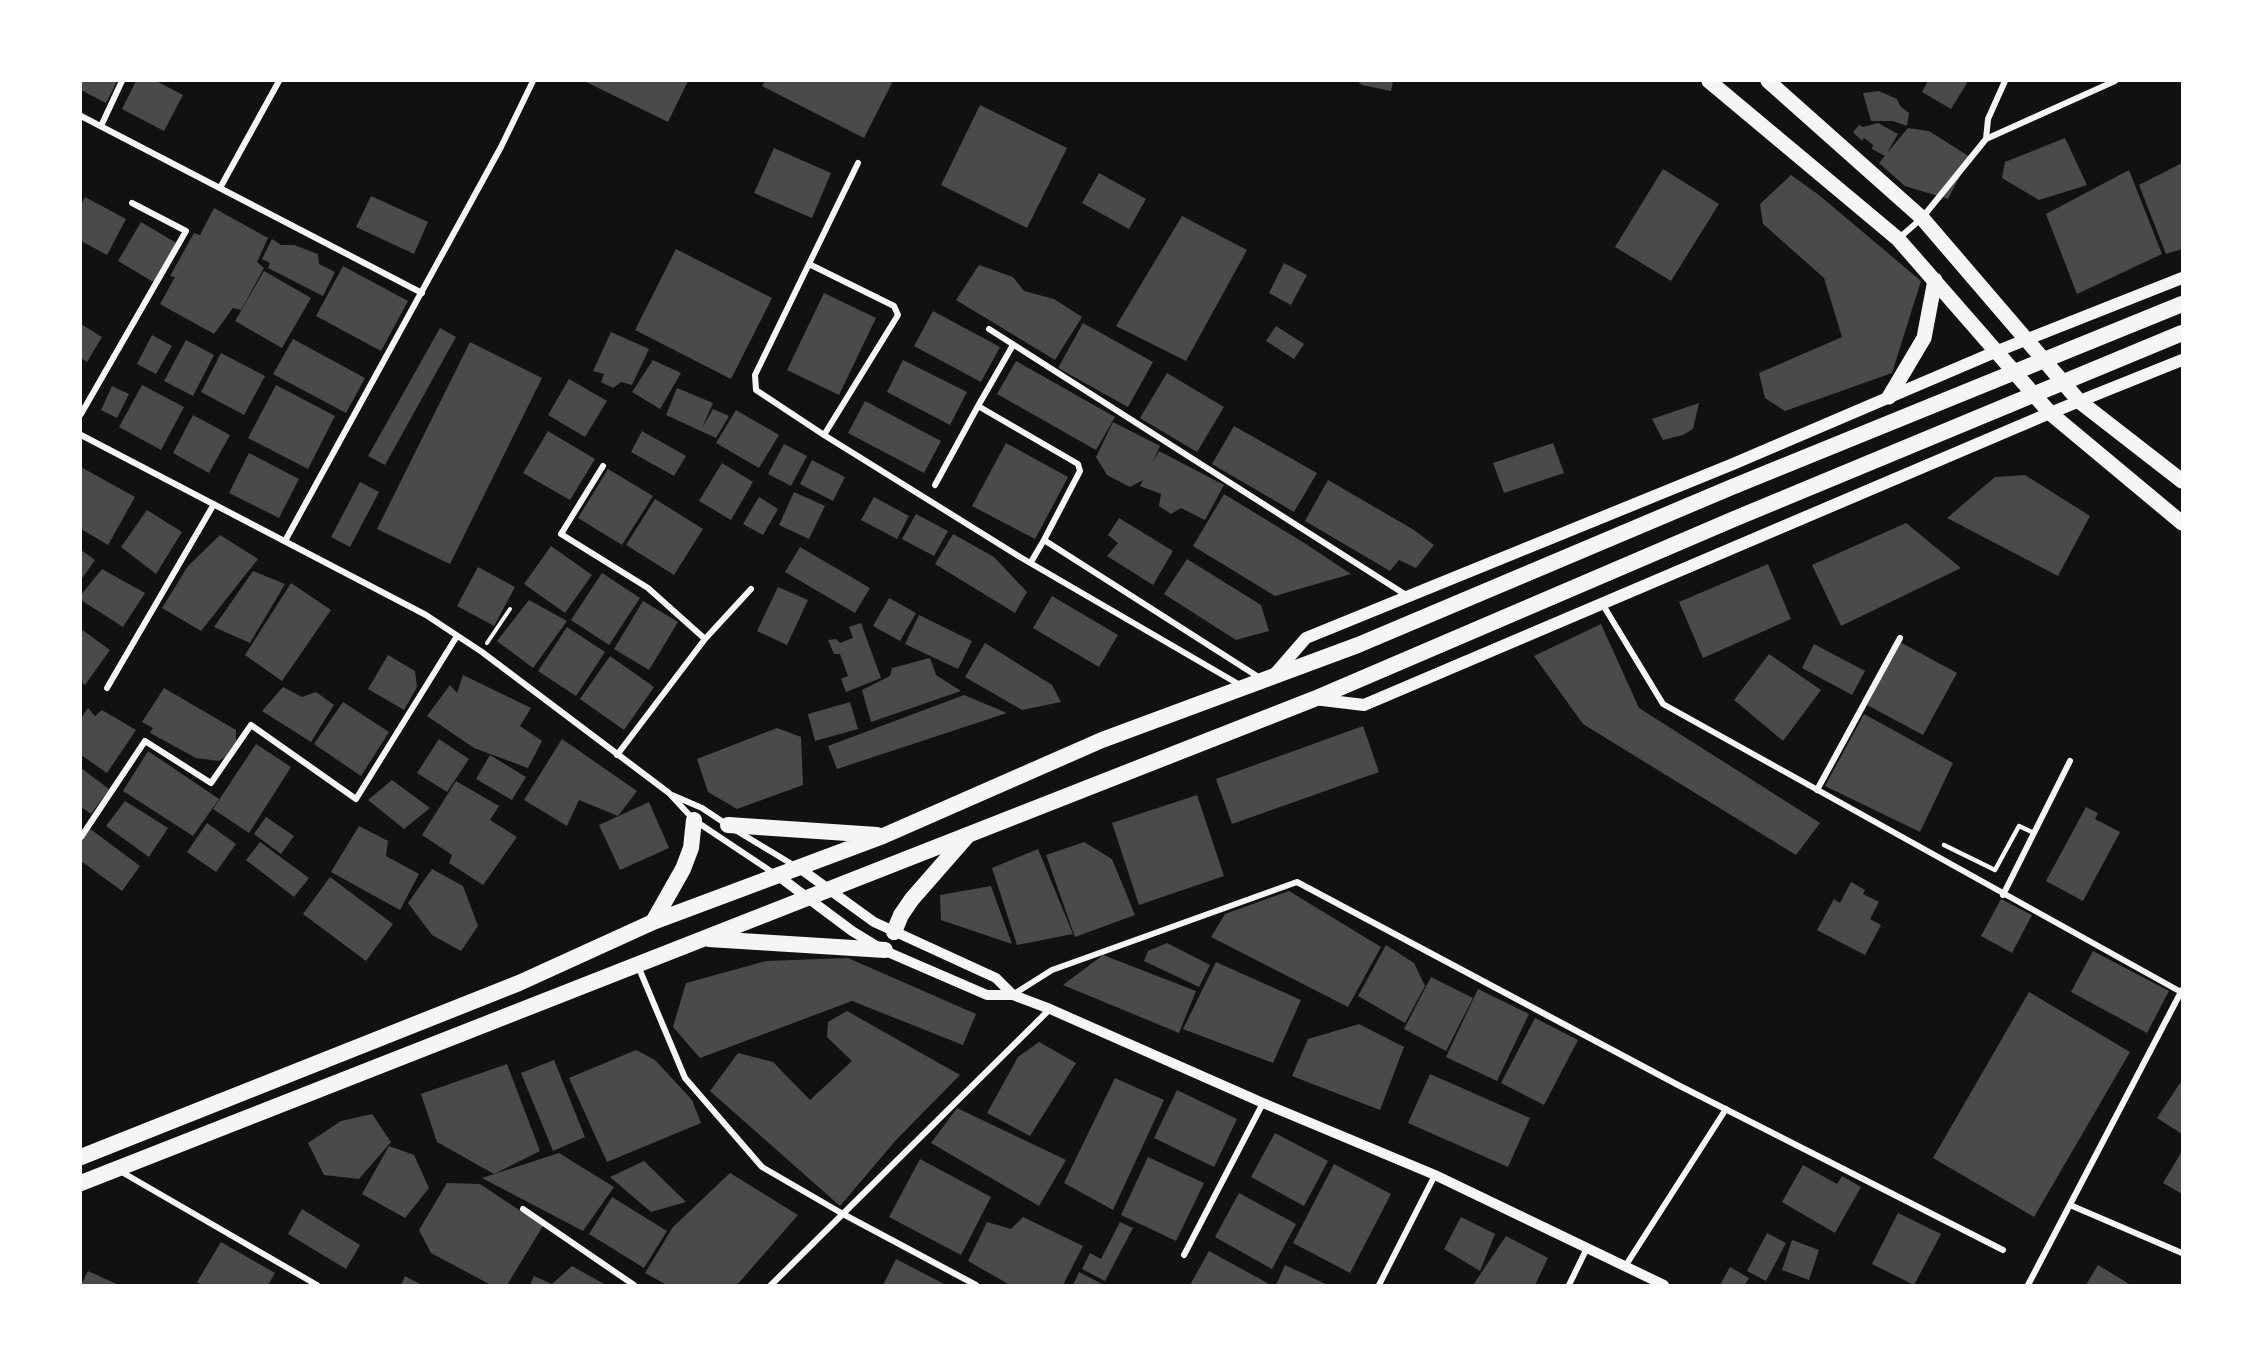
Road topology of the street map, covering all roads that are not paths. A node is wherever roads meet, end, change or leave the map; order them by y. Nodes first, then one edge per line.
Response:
1 (122, 81) edge
2 (279, 81) edge
3 (533, 81) edge
4 (1709, 81) edge
5 (1768, 81) edge
6 (2005, 81) edge
7 (2115, 81) edge
8 (81, 116) edge
9 (101, 126) junction
10 (1986, 139) junction
11 (858, 163) dead end
12 (220, 188) junction
13 (132, 203) dead end
14 (1922, 218) junction
15 (1898, 239) junction
16 (809, 264) junction
17 (2182, 278) edge
18 (1935, 280) junction
19 (422, 293) junction
20 (2182, 304) edge
21 (989, 329) dead end
22 (2182, 333) edge
23 (2026, 340) junction
24 (1013, 345) junction
25 (1995, 352) junction
26 (2182, 360) edge
27 (1889, 398) junction
28 (2079, 401) junction
29 (978, 406) junction
30 (2050, 413) junction
31 (81, 414) edge
32 (81, 435) edge
33 (824, 435) junction
34 (603, 466) dead end
35 (2182, 481) edge
36 (935, 485) dead end
37 (214, 504) junction
38 (2182, 523) edge
39 (1044, 540) junction
40 (285, 541) junction
41 (1031, 562) junction
42 (751, 589) dead end
43 (1406, 595) junction
44 (1603, 605) junction
45 (457, 636) junction
46 (1900, 638) dead end
47 (705, 639) junction
48 (1268, 678) junction
49 (1244, 687) junction
50 (107, 688) dead end
51 (1314, 699) junction
52 (617, 755) junction
53 (2070, 761) dead end
54 (1817, 790) junction
55 (669, 793) junction
56 (694, 820) junction
57 (728, 825) junction
58 (971, 832) junction
59 (2034, 833) junction
60 (883, 836) junction
61 (81, 837) edge
62 (1944, 845) dead end
63 (798, 867) junction
64 (777, 875) junction
65 (828, 890) junction
66 (2003, 895) junction
67 (805, 898) junction
68 (653, 922) junction
69 (894, 932) junction
70 (702, 938) junction
71 (885, 950) junction
72 (636, 963) junction
73 (2182, 991) edge
74 (1013, 995) junction
75 (1050, 1009) junction
76 (1263, 1103) junction
77 (1726, 1109) junction
78 (81, 1158) edge
79 (116, 1170) junction
80 (1435, 1175) junction
81 (81, 1183) edge
82 (2070, 1205) junction
83 (523, 1209) dead end
84 (843, 1214) junction
85 (1587, 1247) junction
86 (2003, 1250) dead end
87 (2182, 1253) edge
88 (1184, 1255) dead end
89 (1626, 1265) junction
90 (317, 1285) edge
91 (634, 1285) edge
92 (771, 1285) edge
93 (976, 1285) edge
94 (1379, 1285) edge
95 (1569, 1285) edge
96 (1664, 1285) edge
97 (2028, 1285) edge

1 - 9 street
2 - 12 street
3 - 19 street
4 - 15 main road
5 - 14 main road
6 - 10 street
7 - 10 street
8 - 9 street
9 - 12 street
10 - 14 street
11 - 16 street
12 - 19 street
13 - 31 street
14 - 15 street
14 - 23 main road
15 - 18 main road
16 - 33 street
16 - 33 street
17 - 23 main road
18 - 25 main road
18 - 27 main road
19 - 40 street
20 - 48 highway
21 - 24 street
22 - 51 highway
23 - 25 main road
23 - 28 main road
24 - 29 street
24 - 43 street
25 - 27 main road
25 - 30 main road
26 - 28 main road
27 - 43 main road
28 - 30 main road
28 - 35 main road
29 - 36 street
29 - 39 street
30 - 38 main road
30 - 44 main road
32 - 37 street
33 - 41 street
34 - 47 street
37 - 40 street
37 - 50 street
39 - 41 street
39 - 48 street
40 - 45 street
41 - 49 street
42 - 47 street
43 - 48 main road
44 - 51 main road
44 - 54 street
45 - 52 street
45 - 61 street
46 - 54 street
47 - 52 street
48 - 49 highway
49 - 60 highway
51 - 58 highway
52 - 55 street
53 - 59 street
54 - 66 street
55 - 56 street
55 - 57 street
56 - 64 street
56 - 68 highway
57 - 60 highway
57 - 63 street
58 - 65 highway
58 - 69 highway
59 - 62 lane
59 - 66 street
60 - 63 highway
63 - 64 highway
63 - 65 street
64 - 67 street
64 - 68 highway
65 - 67 highway
65 - 69 street
66 - 73 street
67 - 70 highway
67 - 71 street
68 - 78 highway
69 - 74 street
70 - 71 highway
70 - 72 highway
71 - 74 street
72 - 79 highway
72 - 84 street
73 - 82 street
74 - 75 street
74 - 77 street
75 - 76 street
75 - 84 street
76 - 80 street
76 - 88 street
77 - 86 street
77 - 89 street
79 - 81 highway
79 - 90 street
80 - 85 street
80 - 94 street
82 - 87 street
82 - 97 street
83 - 91 street
84 - 92 street
84 - 93 street
85 - 89 street
85 - 95 street
89 - 96 street

